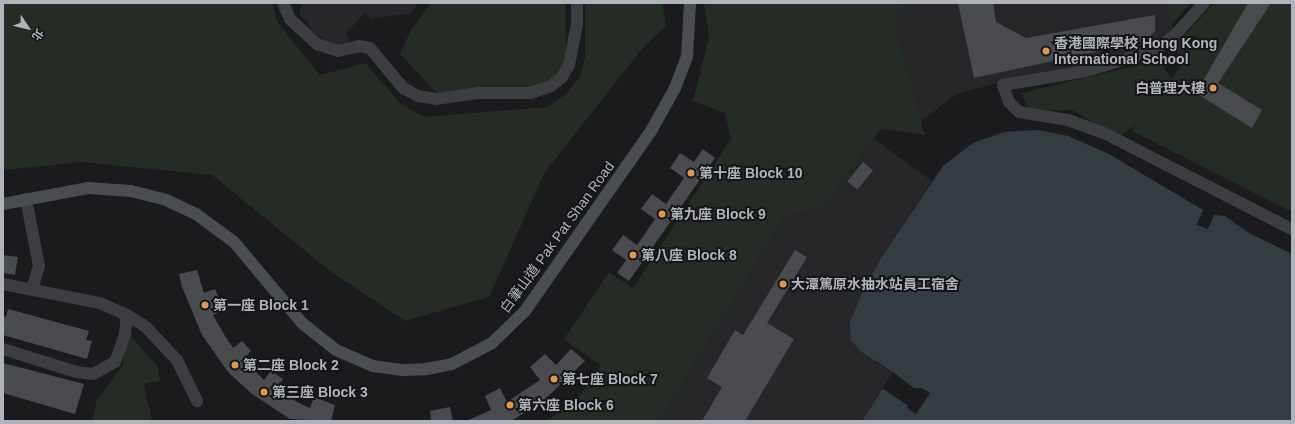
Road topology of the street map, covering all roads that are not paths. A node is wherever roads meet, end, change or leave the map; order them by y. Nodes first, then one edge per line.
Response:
1 (283, 3) edge
2 (577, 3) edge
3 (690, 3) edge
4 (1204, 3) edge
5 (26, 199) junction
6 (3, 204) edge
7 (1292, 229) edge
8 (3, 284) edge
9 (32, 289) junction
10 (127, 315) junction
11 (3, 349) edge
12 (197, 401) dead end

1 - 2 street
3 - 5 street, 白筆山道 Pak Pat Shan Road
4 - 7 street
5 - 6 street, 白筆山道 Pak Pat Shan Road
5 - 9 street
8 - 9 street
9 - 10 street
10 - 11 street
10 - 12 street

